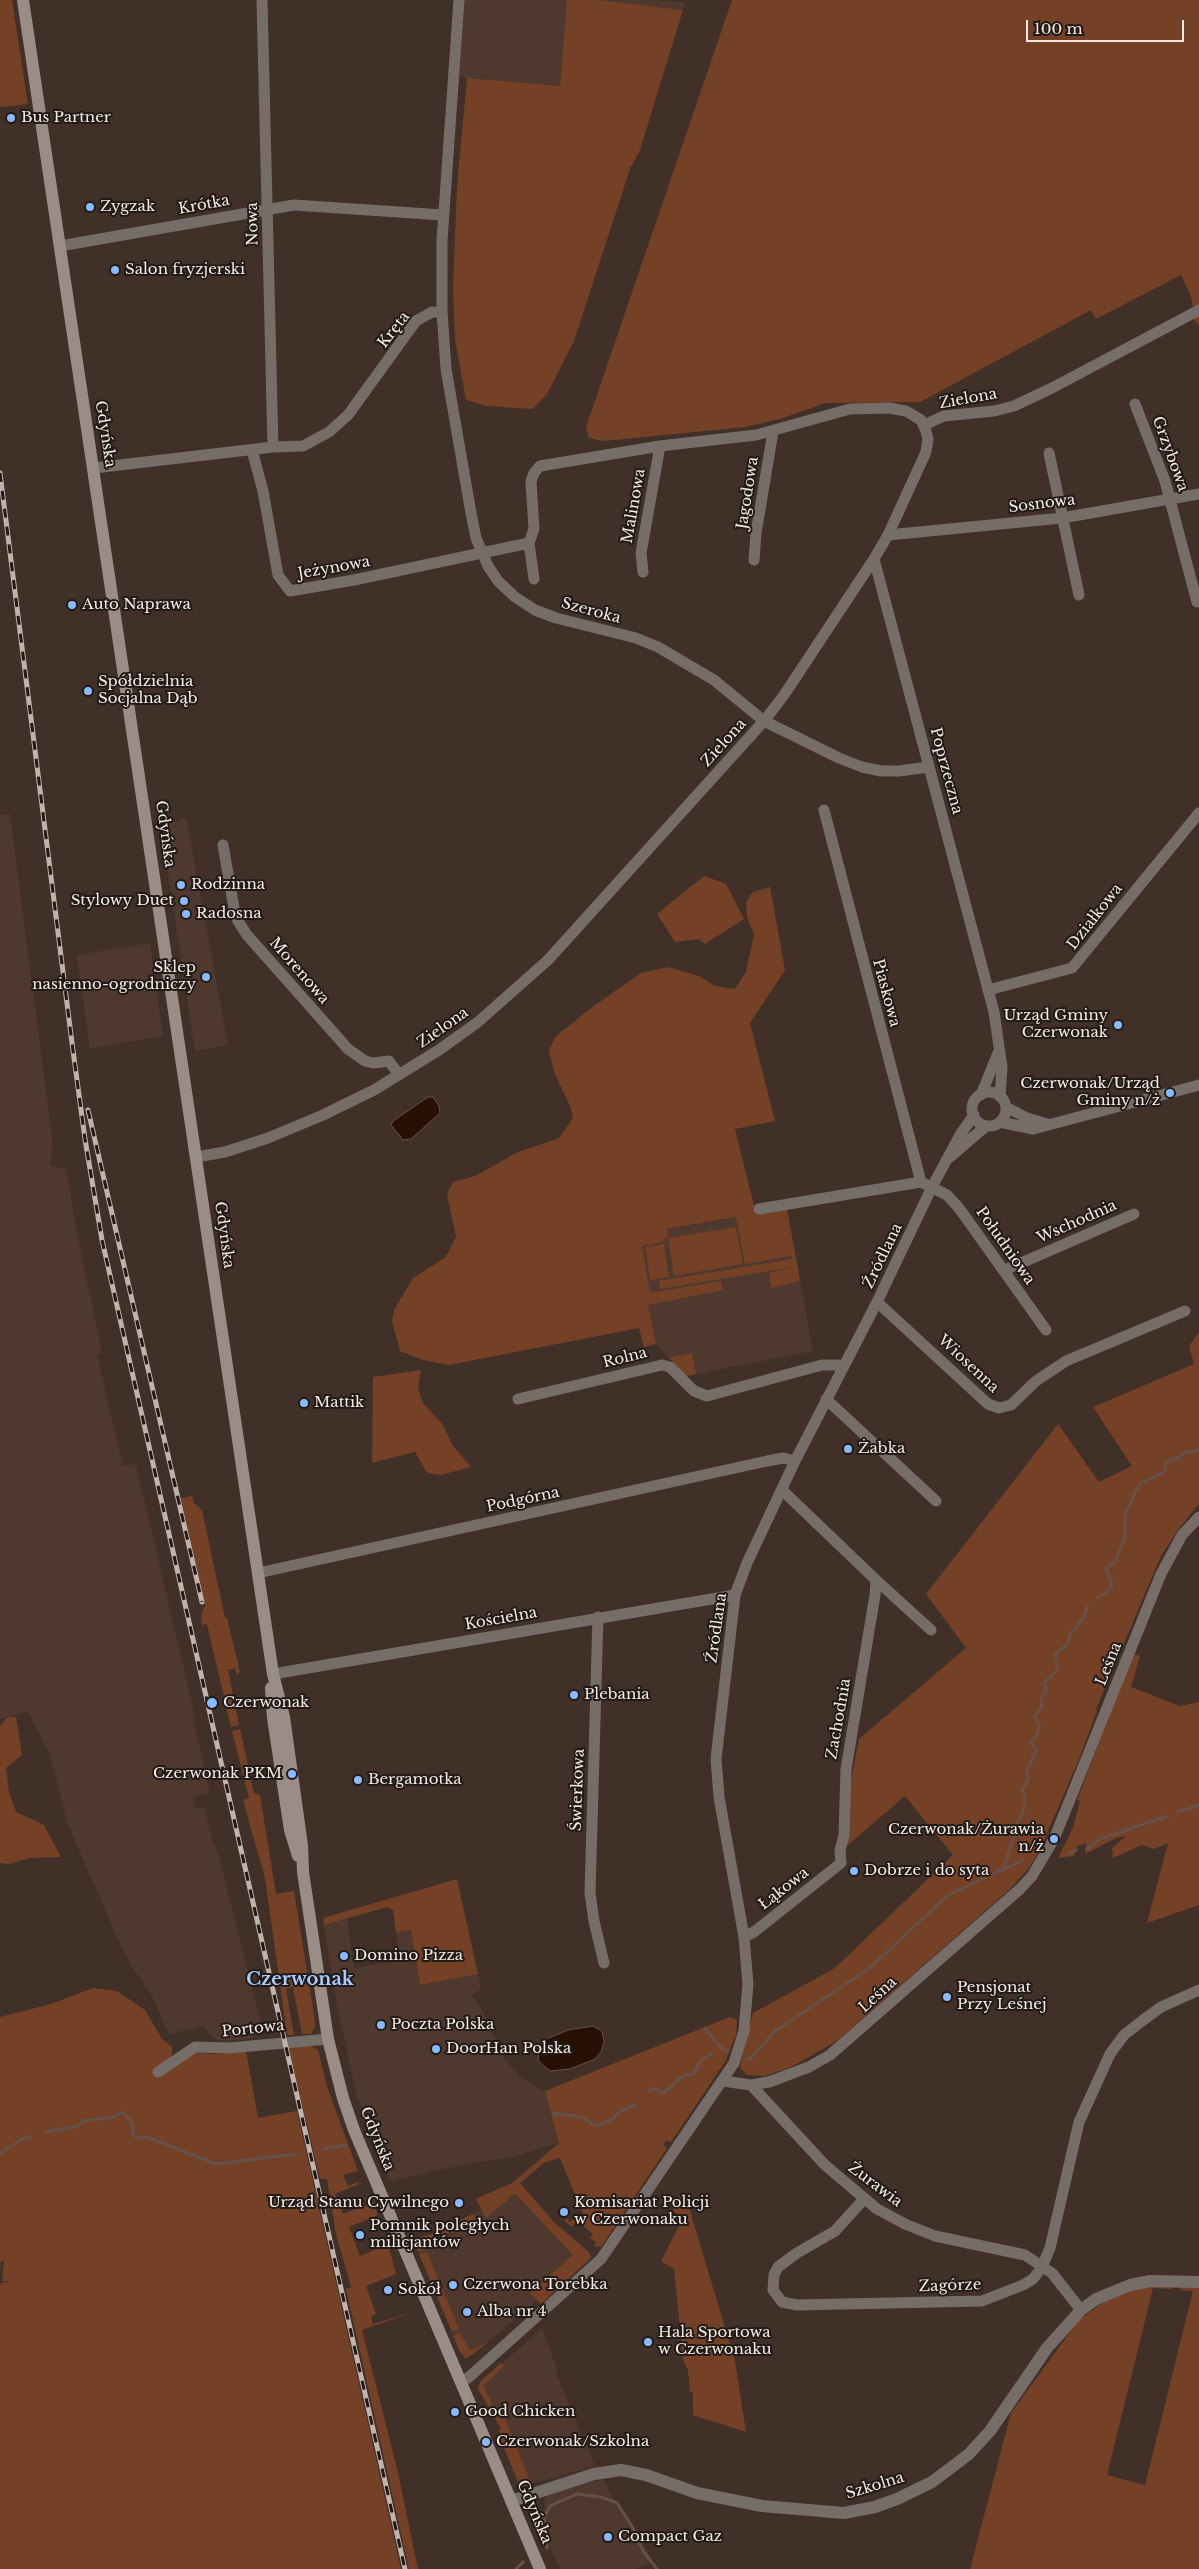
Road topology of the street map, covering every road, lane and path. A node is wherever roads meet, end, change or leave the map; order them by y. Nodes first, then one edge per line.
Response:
1 (23, 0) edge
2 (262, 0) edge
3 (459, 0) edge
4 (268, 210) junction
5 (443, 215) junction
6 (60, 246) junction
7 (1199, 310) edge
8 (442, 312) junction
9 (1135, 404) dead end
10 (924, 425) junction
11 (773, 432) junction
12 (660, 446) junction
13 (273, 447) junction
14 (252, 450) junction
15 (1049, 453) dead end
16 (94, 468) junction
17 (1199, 494) edge
18 (1170, 499) junction
19 (1062, 518) junction
20 (888, 535) junction
21 (529, 543) junction
22 (482, 554) junction
23 (874, 559) junction
24 (754, 560) dead end
25 (643, 572) dead end
26 (534, 578) dead end
27 (1079, 595) dead end
28 (1197, 602) dead end
29 (764, 721) junction
30 (929, 767) junction
31 (824, 810) dead end
32 (1199, 813) edge
33 (224, 845) dead end
34 (988, 990) junction
35 (998, 1053) junction
36 (399, 1075) junction
37 (1199, 1085) edge
38 (981, 1095) junction
39 (1003, 1102) junction
40 (974, 1115) junction
41 (1000, 1122) junction
42 (1047, 1124) junction
43 (986, 1126) junction
44 (196, 1157) junction
45 (947, 1160) junction
46 (926, 1185) junction
47 (759, 1209) dead end
48 (1134, 1214) dead end
49 (1005, 1270) junction
50 (877, 1302) junction
51 (1185, 1311) dead end
52 (1046, 1330) dead end
53 (844, 1365) junction
54 (518, 1399) dead end
55 (826, 1399) junction
56 (795, 1461) junction
57 (782, 1490) junction
58 (936, 1501) dead end
59 (1199, 1517) edge
60 (258, 1573) junction
61 (876, 1580) junction
62 (735, 1595) junction
63 (598, 1617) junction
64 (931, 1630) dead end
65 (273, 1674) junction
66 (842, 1862) joint
67 (744, 1937) junction
68 (604, 1963) dead end
69 (1199, 1990) edge
70 (328, 2039) junction
71 (158, 2072) dead end
72 (723, 2081) junction
73 (751, 2085) junction
74 (864, 2199) junction
75 (1042, 2267) junction
76 (1199, 2282) edge
77 (1081, 2310) junction
78 (460, 2381) junction
79 (512, 2501) junction
80 (540, 2569) edge

1 - 6 main road, Gdyńska
2 - 4 street, Nowa
3 - 5 street
4 - 5 street, Krótka
4 - 6 street, Krótka
4 - 13 street, Nowa
5 - 8 street
6 - 16 main road, Gdyńska
7 - 10 street, Zielona
8 - 13 street, Kręta
8 - 22 street, Szeroka
9 - 18 street, Grzybowa
10 - 11 street
10 - 20 street, Zielona
11 - 12 street
11 - 24 street, Jagodowa
12 - 21 street
12 - 25 street, Malinowa
13 - 14 street, Kręta
14 - 16 street, Kręta
14 - 22 street, Jeżynowa
15 - 19 street
16 - 44 main road, Gdyńska
17 - 18 street, Sosnowa
18 - 19 street, Sosnowa
18 - 28 street, Grzybowa
19 - 20 street, Sosnowa
19 - 27 street
20 - 23 street, Zielona
21 - 22 street, Jeżynowa
21 - 26 street
22 - 29 street, Szeroka
23 - 29 street, Zielona
23 - 30 street, Poprzeczna
29 - 30 street, Szeroka
29 - 36 street, Zielona
30 - 34 street, Poprzeczna
31 - 46 street, Piaskowa
32 - 34 street, Działkowa
33 - 36 street, Morenowa
34 - 35 street
35 - 38 street
35 - 39 street
36 - 44 street, Zielona
37 - 42 street
38 - 39 street
38 - 40 street
39 - 41 street
39 - 42 street
40 - 43 street
40 - 45 street, Źródlana
41 - 42 street
41 - 43 street
43 - 45 street, Źródlana
44 - 60 main road, Gdyńska
45 - 46 street, Źródlana
46 - 47 street
46 - 49 street, Południowa
46 - 50 street, Źródlana
48 - 49 street, Wschodnia
49 - 52 street, Południowa
50 - 51 street, Wiosenna
50 - 53 street, Źródlana
53 - 54 street, Rolna
53 - 55 street, Źródlana
55 - 56 street, Źródlana
55 - 58 street
56 - 57 street, Źródlana
56 - 60 street, Podgórna
57 - 61 street
57 - 62 street, Źródlana
59 - 73 street, Leśna
60 - 65 main road, Gdyńska
61 - 64 street
61 - 66 street, Zachodnia
62 - 63 street, Kościelna
62 - 67 street, Źródlana
63 - 65 street, Kościelna
63 - 68 street, Świerkowa
65 - 70 main road, Gdyńska
66 - 67 street, Łąkowa
67 - 72 street, Źródlana
69 - 75 street, Zagórze
70 - 71 street, Portowa
70 - 78 main road, Gdyńska
72 - 73 street, Leśna
72 - 78 street
73 - 74 street, Żurawia
74 - 75 street, Żurawia
74 - 75 street, Zagórze
75 - 77 street, Żurawia
76 - 77 street, Szkolna
77 - 79 street, Szkolna
78 - 79 main road, Gdyńska
79 - 80 main road, Gdyńska

